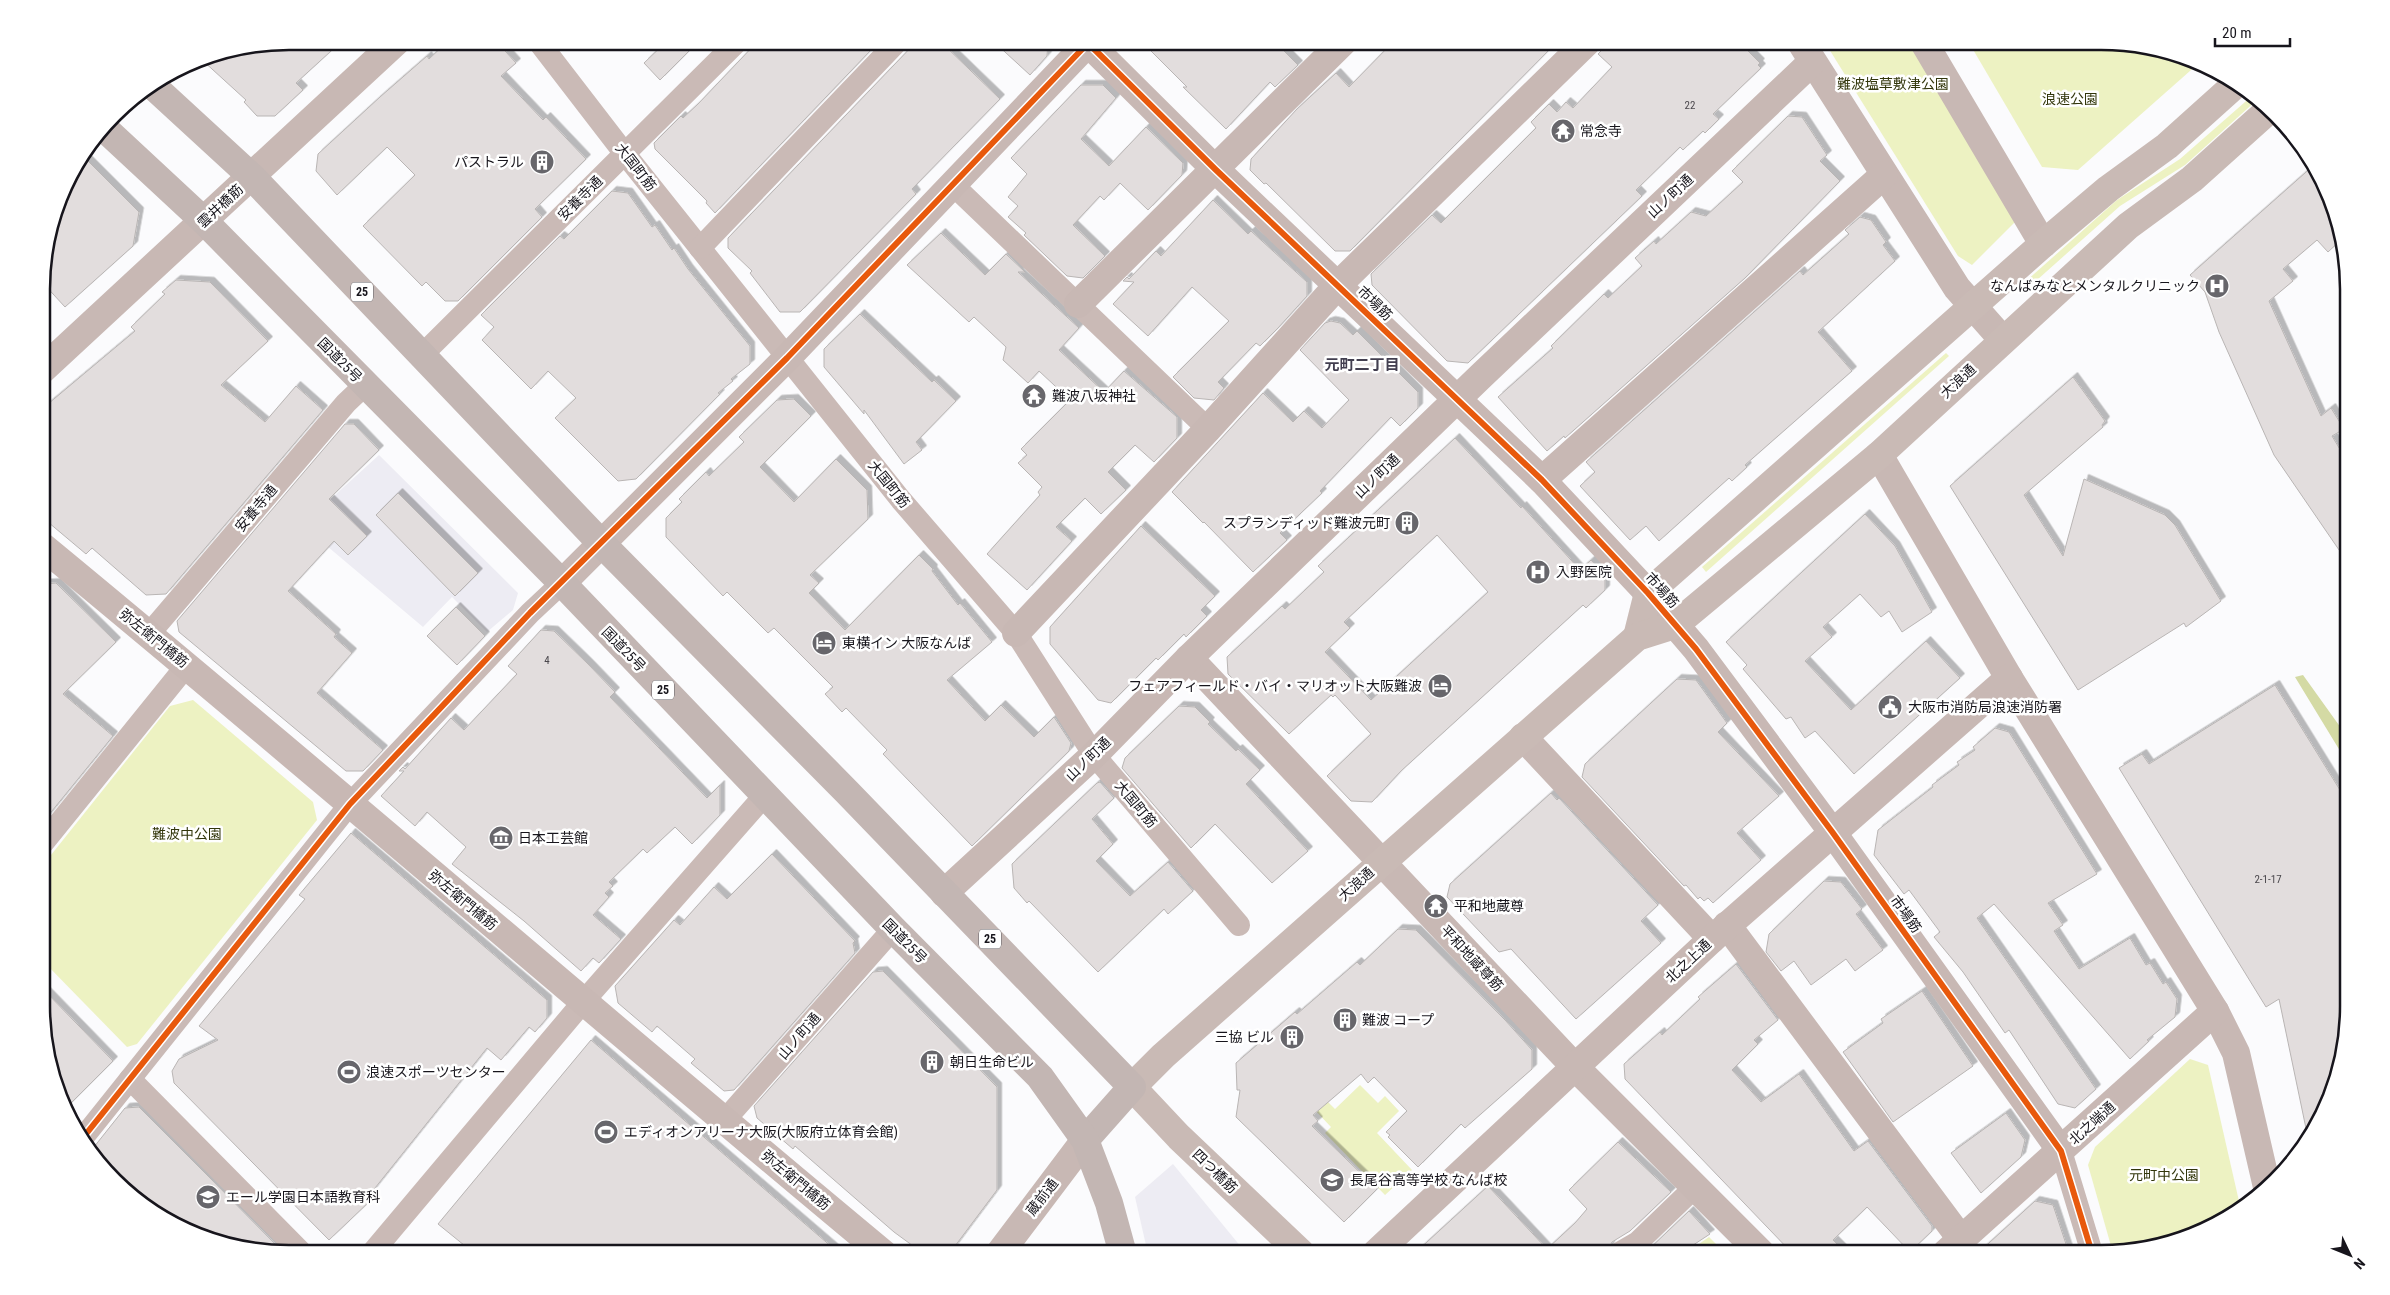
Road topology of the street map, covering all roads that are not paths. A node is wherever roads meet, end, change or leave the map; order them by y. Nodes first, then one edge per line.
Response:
1 (387, 50) edge
2 (545, 50) edge
3 (729, 50) edge
4 (889, 50) edge
5 (1080, 50) edge
6 (1095, 50) edge
7 (1335, 50) edge
8 (1579, 50) edge
9 (1928, 50) edge
10 (1806, 51) edge
11 (2231, 88) edge
12 (157, 90) edge
13 (2264, 114) edge
14 (109, 131) edge
15 (625, 154) junction
16 (1215, 169) junction
17 (1884, 175) junction
18 (252, 177) junction
19 (953, 185) junction
20 (204, 221) junction
21 (2044, 244) junction
22 (700, 248) junction
23 (1338, 285) junction
24 (1078, 304) junction
25 (1974, 307) junction
26 (2002, 340) junction
27 (423, 354) junction
28 (787, 358) junction
29 (50, 363) edge
30 (365, 385) junction
31 (1457, 400) junction
32 (1208, 429) junction
33 (1879, 455) junction
34 (1542, 480) junction
35 (601, 543) junction
36 (50, 556) edge
37 (562, 583) junction
38 (1648, 593) junction
39 (1676, 625) junction
40 (149, 634) junction
41 (1016, 634) junction
42 (1637, 637) junction
43 (1189, 658) junction
44 (187, 665) junction
45 (2009, 678) junction
46 (1523, 737) junction
47 (1094, 755) junction
48 (764, 796) junction
49 (350, 804) junction
50 (1833, 833) junction
51 (50, 834) edge
52 (1382, 862) junction
53 (944, 892) junction
54 (1239, 925) dead end
55 (892, 929) junction
56 (1719, 932) junction
57 (583, 1002) junction
58 (2216, 1011) junction
59 (1574, 1066) junction
60 (130, 1079) junction
61 (1132, 1087) junction
62 (724, 1121) junction
63 (87, 1133) edge
64 (1085, 1140) junction
65 (2061, 1151) junction
66 (2265, 1180) edge
67 (1695, 1187) junction
68 (294, 1245) edge
69 (379, 1245) edge
70 (873, 1245) edge
71 (1005, 1245) edge
72 (1121, 1245) edge
73 (1292, 1245) edge
74 (1385, 1245) edge
75 (1633, 1245) edge
76 (1753, 1245) edge
77 (1952, 1245) edge
78 (1954, 1245) edge
79 (2090, 1245) edge

1 - 18 street, 雲井橋筋
2 - 15 street, 大国町筋
3 - 15 street, 安養寺通
4 - 22 street
5 - 19 street
6 - 16 street, 市場筋
7 - 16 street
8 - 23 street
9 - 21 street
10 - 17 street
10 - 31 street, 山ノ町通
11 - 21 main road
12 - 18 highway, 25
13 - 26 main road, 大浪通
14 - 20 highway, 国道25号 / 25
15 - 22 street, 大国町筋
15 - 27 street, 安養寺通
16 - 23 street, 市場筋
16 - 24 street
17 - 25 street
17 - 34 street
18 - 20 street, 雲井橋筋
18 - 27 highway, 25
19 - 24 street
19 - 28 street
20 - 29 street, 雲井橋筋
20 - 30 highway, 国道25号 / 25
21 - 25 main road
22 - 28 street, 大国町筋
23 - 31 street, 市場筋
23 - 32 street
24 - 32 street
25 - 26 street
25 - 38 main road
26 - 33 main road, 大浪通
27 - 35 highway, 25
28 - 35 street
28 - 41 street, 大国町筋
30 - 37 highway, 国道25号 / 25
30 - 40 street, 安養寺通
31 - 34 street, 市場筋
31 - 43 street, 山ノ町通
32 - 41 street
33 - 39 main road, 大浪通
33 - 45 street
34 - 38 street, 市場筋
35 - 37 street
35 - 53 highway, 25
36 - 40 street, 弥左衛門橋筋
37 - 48 highway, 国道25号 / 25
37 - 49 street
38 - 39 street, 市場筋
38 - 42 main road
39 - 42 main road, 大浪通
39 - 50 street, 市場筋
40 - 44 street, 弥左衛門橋筋
41 - 47 street, 大国町筋
42 - 46 main road, 大浪通
43 - 47 street, 山ノ町通
43 - 52 street, 平和地蔵尊筋
44 - 49 street, 弥左衛門橋筋
44 - 51 street
45 - 50 street, 北之上通
45 - 58 street
46 - 52 main road, 大浪通
46 - 56 street
47 - 53 street, 山ノ町通
47 - 54 street, 大国町筋
48 - 55 highway, 国道25号 / 25
48 - 57 street
49 - 57 street, 弥左衛門橋筋
49 - 60 street
50 - 56 street, 北之上通
50 - 65 street, 市場筋
52 - 59 street, 平和地蔵尊筋
52 - 61 main road, 大浪通
53 - 61 highway, 25
55 - 62 street, 山ノ町通
55 - 64 highway, 国道25号 / 25
56 - 59 street, 北之上通
56 - 77 street
57 - 62 street, 弥左衛門橋筋
57 - 69 street
58 - 65 street, 北之端通
58 - 66 street
59 - 67 street, 平和地蔵尊筋
59 - 74 street, 北之上通
60 - 63 street
60 - 68 street
61 - 64 highway, 大浪通
61 - 73 main road, 四つ橋筋
62 - 70 street, 弥左衛門橋筋
64 - 71 street, 蔵前通
64 - 72 highway, 国道25号 / 25
65 - 78 street, 北之端通
65 - 79 street, 市場筋
67 - 75 street
67 - 76 street, 平和地蔵尊筋

